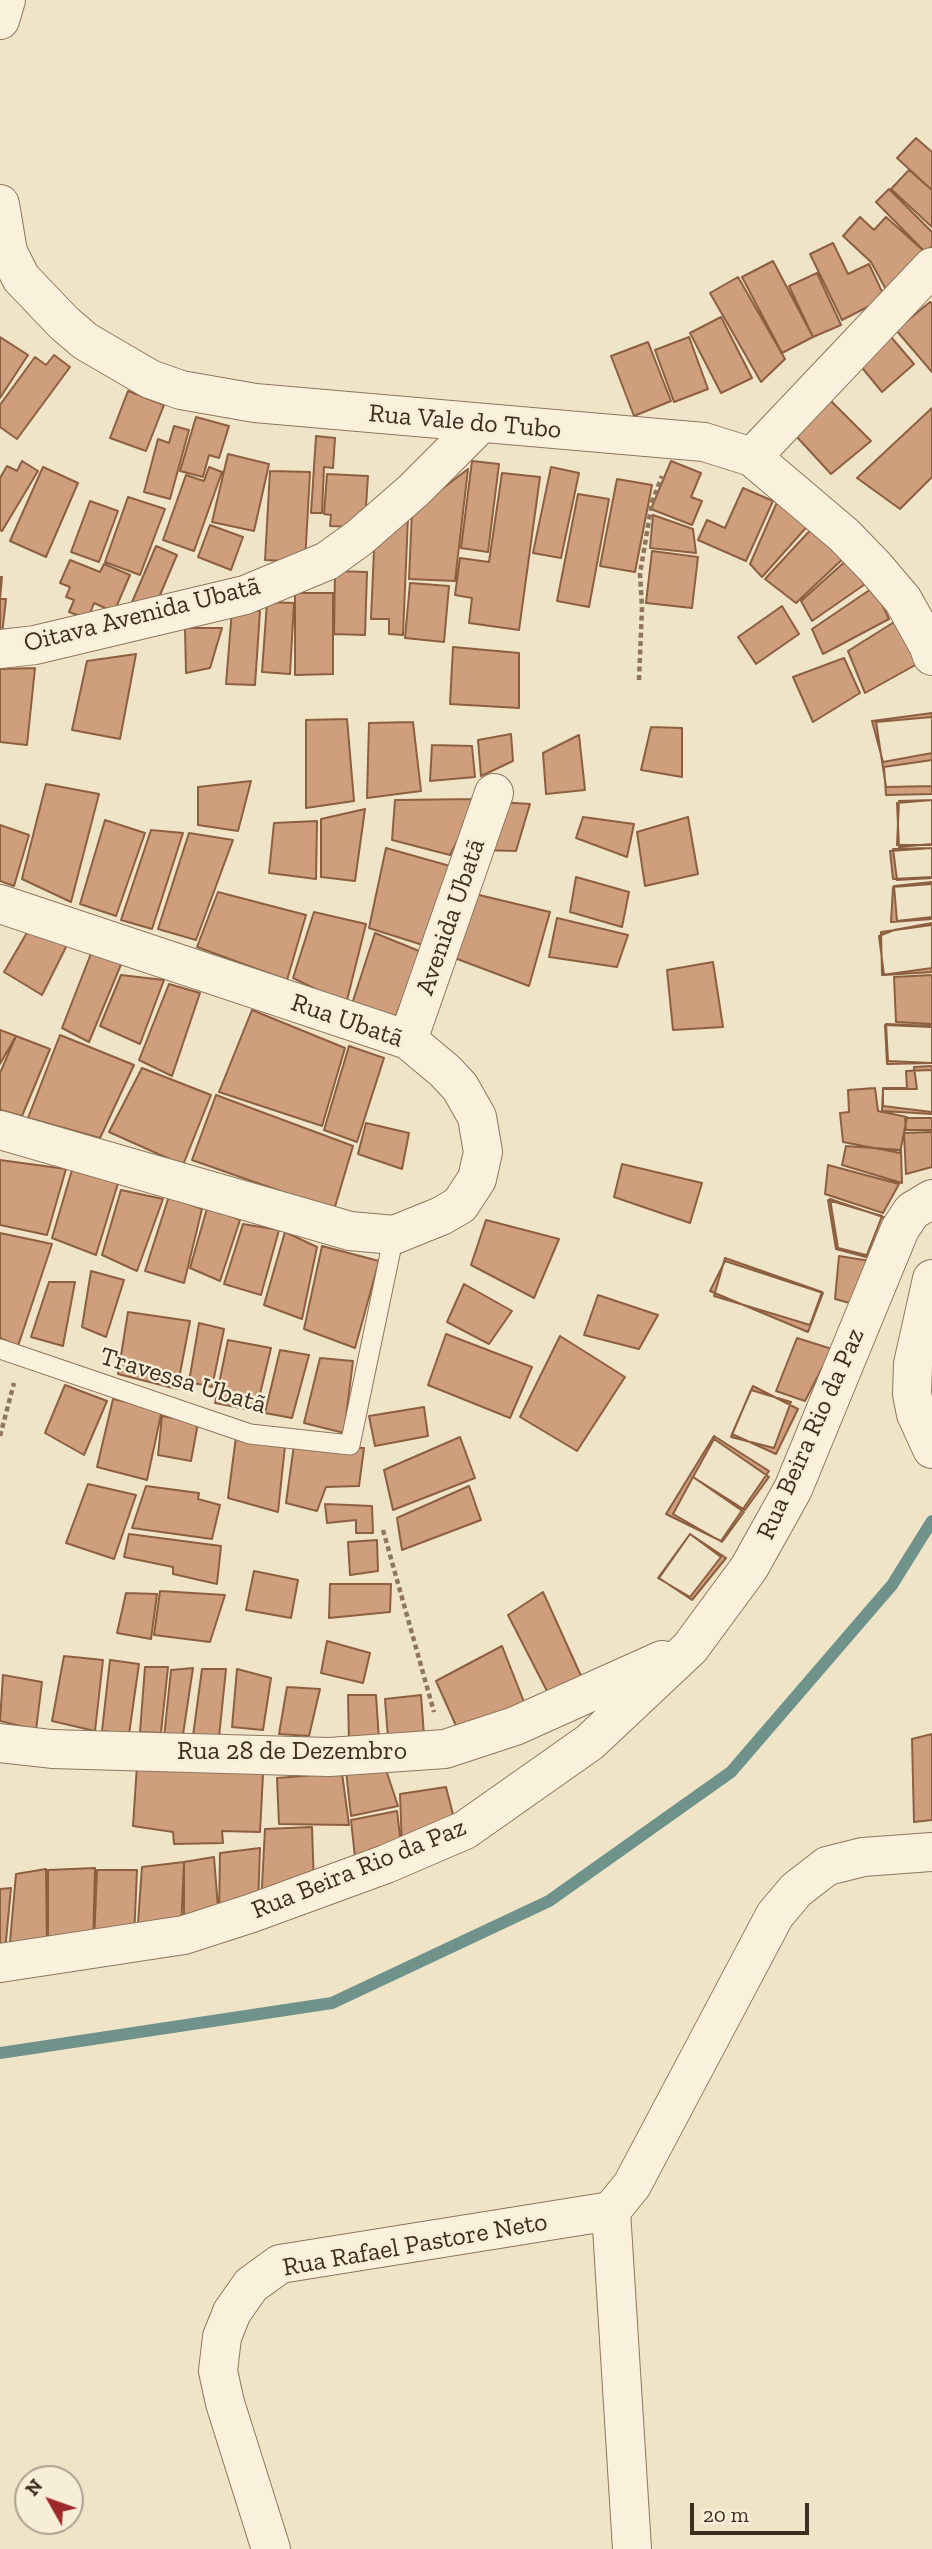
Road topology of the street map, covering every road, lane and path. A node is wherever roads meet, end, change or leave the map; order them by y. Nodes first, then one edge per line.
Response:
1 (6, 0) edge
2 (0, 20) edge
3 (0, 204) edge
4 (932, 267) edge
5 (480, 424) junction
6 (677, 440) junction
7 (752, 457) junction
8 (917, 598) edge
9 (0, 649) edge
10 (932, 656) edge
11 (639, 680) dead end
12 (494, 793) dead end
13 (0, 904) edge
14 (408, 1040) junction
15 (0, 1130) edge
16 (932, 1199) edge
17 (394, 1235) junction
18 (932, 1279) edge
19 (874, 1294) junction
20 (0, 1349) edge
21 (22, 1357) junction
22 (913, 1364) junction
23 (0, 1436) edge
24 (928, 1442) edge
25 (383, 1530) dead end
26 (690, 1648) junction
27 (0, 1743) edge
28 (444, 1749) junction
29 (932, 1852) edge
30 (0, 1964) edge
31 (611, 2211) junction
32 (271, 2549) edge
33 (632, 2549) edge

1 - 2 street
3 - 5 street, Rua Vale do Tubo
4 - 7 street
5 - 6 street, Rua Vale do Tubo
5 - 9 street, Oitava Avenida Ubatã
6 - 7 street, Rua Vale do Tubo
6 - 11 path
7 - 8 street, Rua Vale do Tubo
8 - 10 street, Rua Vale do Tubo
12 - 14 street, Avenida Ubatã
13 - 14 street, Rua Ubatã
14 - 17 street, Rua Ubatã
15 - 17 street, Rua Ubatã
16 - 19 street, Rua Beira Rio da Paz
17 - 21 lane, Travessa Ubatã
18 - 22 street
19 - 22 street
19 - 26 street, Rua Beira Rio da Paz
20 - 21 lane, Travessa Ubatã
21 - 23 path
22 - 24 street
25 - 28 path
26 - 28 street, Rua 28 de Dezembro
26 - 30 street, Rua Beira Rio da Paz
27 - 28 street, Rua 28 de Dezembro
29 - 31 street
31 - 32 street, Rua Rafael Pastore Neto
31 - 33 street

